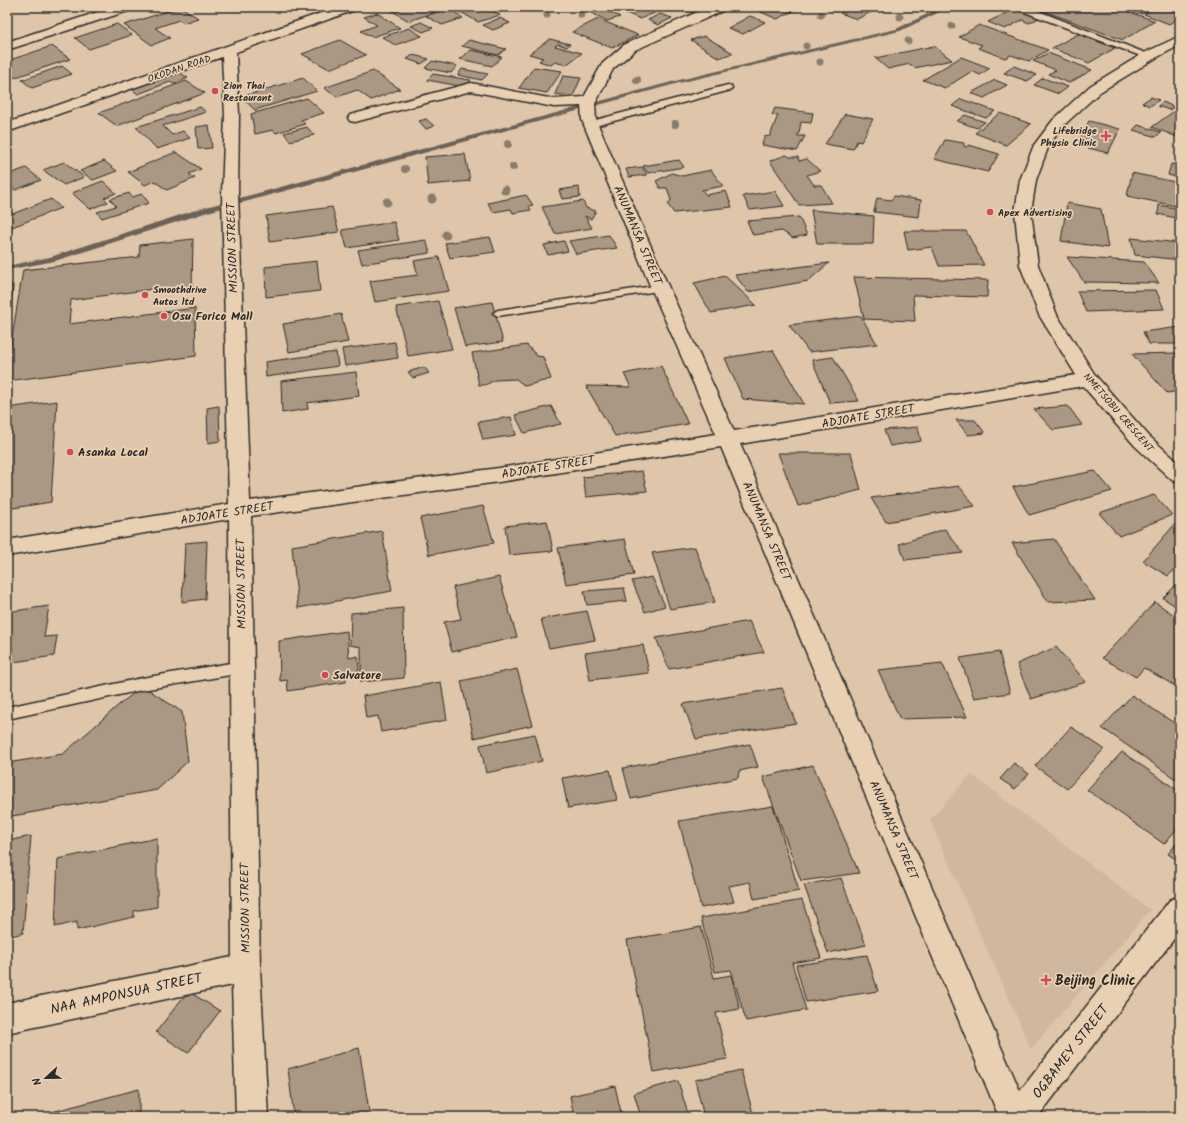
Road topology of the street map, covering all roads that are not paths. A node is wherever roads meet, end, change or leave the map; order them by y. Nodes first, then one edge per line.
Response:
1 (126, 7) edge
2 (350, 7) edge
3 (720, 7) edge
4 (1025, 9) dead end
5 (1180, 40) edge
6 (7, 46) edge
7 (229, 51) junction
8 (1149, 56) junction
9 (728, 88) dead end
10 (589, 112) junction
11 (356, 118) dead end
12 (7, 128) edge
13 (660, 288) junction
14 (498, 313) dead end
15 (1088, 379) junction
16 (728, 439) junction
17 (1180, 476) edge
18 (240, 510) junction
19 (7, 548) edge
20 (242, 667) junction
21 (12, 712) dead end
22 (1180, 909) edge
23 (246, 968) junction
24 (7, 1018) edge
25 (252, 1117) edge
26 (1015, 1117) edge
27 (1020, 1117) edge

1 - 6 street
2 - 7 street, OKODAN ROAD
3 - 10 street
4 - 8 lane
5 - 8 street, NMETSOBU CRESCENT
7 - 12 street, OKODAN ROAD
7 - 18 street, MISSION STREET
8 - 15 street, NMETSOBU CRESCENT
9 - 10 lane
10 - 11 street
10 - 13 street, ANUMANSA STREET
13 - 14 lane
13 - 16 street, ANUMANSA STREET
15 - 16 street, ADJOATE STREET
15 - 17 street, NMETSOBU CRESCENT
16 - 18 street, ADJOATE STREET
16 - 26 street, ANUMANSA STREET
18 - 19 street, ADJOATE STREET
18 - 20 street, MISSION STREET
20 - 21 lane
20 - 23 street, MISSION STREET
22 - 27 street, OGBAMEY STREET
23 - 24 street, NAA AMPONSUA STREET
23 - 25 street, MISSION STREET

